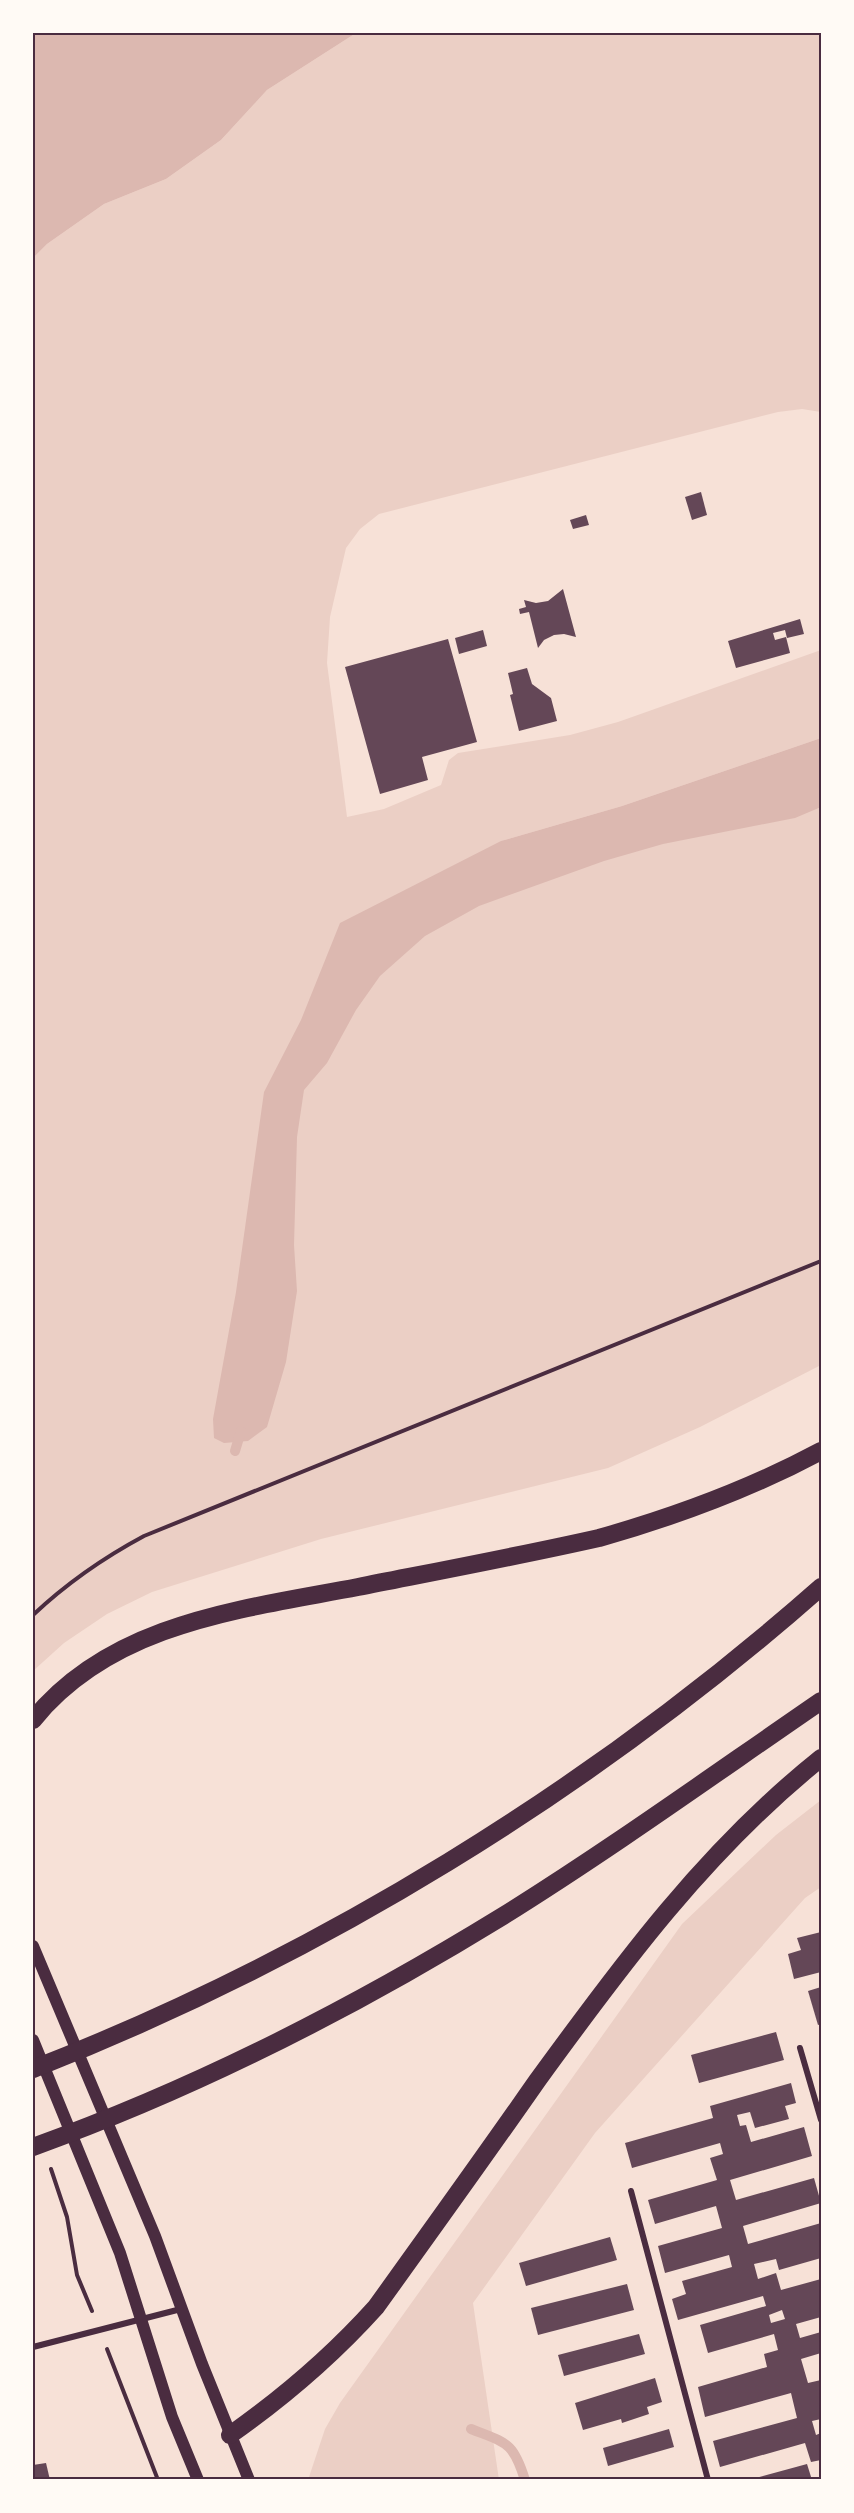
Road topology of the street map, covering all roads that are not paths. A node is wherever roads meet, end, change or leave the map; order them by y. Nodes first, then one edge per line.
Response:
1 (821, 1451) edge
2 (821, 1587) edge
3 (821, 1701) edge
4 (33, 1719) edge
5 (821, 1758) edge
6 (33, 1946) edge
7 (33, 2040) edge
8 (800, 2048) dead end
9 (33, 2069) edge
10 (821, 2120) edge
11 (33, 2147) edge
12 (631, 2191) dead end
13 (182, 2308) junction
14 (141, 2319) junction
15 (33, 2347) edge
16 (230, 2435) junction
17 (198, 2480) edge
18 (249, 2480) edge
19 (708, 2480) edge

1 - 4 highway
2 - 9 highway
3 - 11 highway
5 - 16 highway
6 - 13 main road
7 - 14 main road
8 - 10 street
12 - 19 street
13 - 14 street
13 - 16 main road
14 - 15 street
14 - 17 main road
16 - 18 main road

